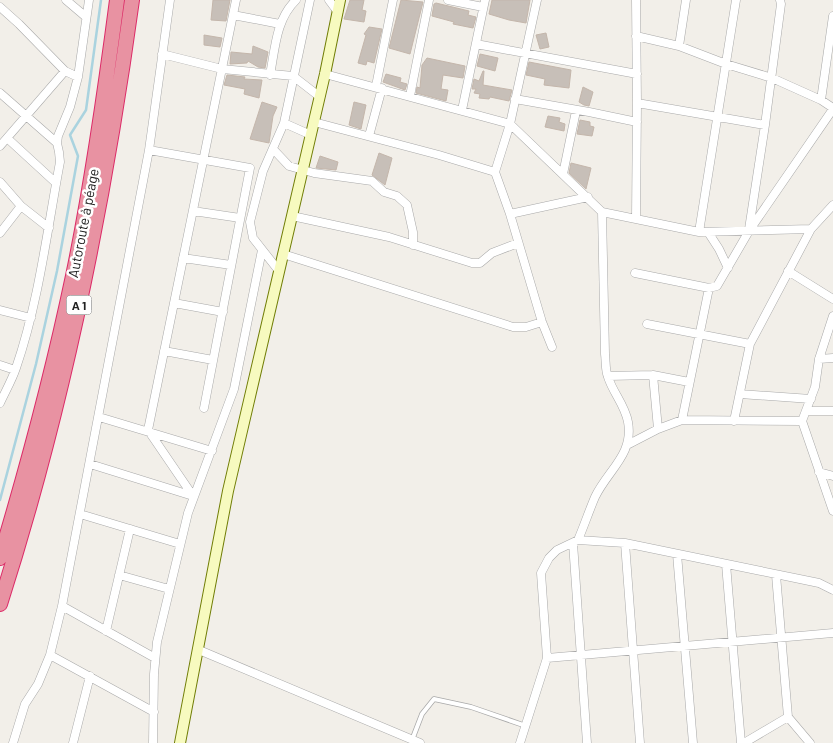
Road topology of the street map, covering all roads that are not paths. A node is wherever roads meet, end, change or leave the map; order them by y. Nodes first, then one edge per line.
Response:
1 (66, 0) edge
2 (89, 0) edge
3 (117, 0) edge
4 (132, 0) edge
5 (170, 0) edge
6 (236, 0) edge
7 (296, 0) edge
8 (310, 0) edge
9 (329, 0) edge
10 (340, 0) edge
11 (393, 0) edge
12 (429, 0) edge
13 (448, 0) edge
14 (537, 0) edge
15 (636, 0) edge
16 (686, 0) edge
17 (736, 0) edge
18 (780, 0) edge
19 (484, 4) edge
20 (0, 7) edge
21 (338, 12) junction
22 (233, 15) junction
23 (833, 16) edge
24 (86, 17) junction
25 (280, 24) junction
26 (636, 36) junction
27 (831, 43) edge
28 (476, 44) junction
29 (679, 46) junction
30 (162, 54) junction
31 (526, 54) junction
32 (726, 64) junction
33 (222, 69) junction
34 (65, 71) junction
35 (325, 74) junction
36 (637, 74) junction
37 (270, 75) junction
38 (293, 76) junction
39 (78, 77) junction
40 (772, 78) junction
41 (379, 87) junction
42 (0, 93) edge
43 (410, 96) junction
44 (320, 97) junction
45 (515, 99) junction
46 (821, 100) junction
47 (638, 103) junction
48 (833, 108) edge
49 (462, 110) junction
50 (576, 111) junction
51 (26, 116) junction
52 (717, 117) junction
53 (314, 122) junction
54 (637, 122) junction
55 (284, 123) junction
56 (510, 124) junction
57 (766, 125) junction
58 (311, 135) junction
59 (369, 136) junction
60 (8, 138) junction
61 (56, 143) junction
62 (0, 146) edge
63 (273, 148) junction
64 (149, 150) junction
65 (204, 160) junction
66 (303, 170) junction
67 (495, 172) junction
68 (563, 174) junction
69 (0, 182) edge
70 (56, 183) junction
71 (588, 197) junction
72 (833, 205) edge
73 (21, 206) junction
74 (193, 210) junction
75 (602, 212) junction
76 (510, 214) junction
77 (292, 216) junction
78 (240, 218) junction
79 (636, 219) junction
80 (48, 228) junction
81 (811, 229) junction
82 (749, 231) junction
83 (699, 232) junction
84 (708, 232) junction
85 (0, 233) edge
86 (518, 243) junction
87 (413, 245) junction
88 (262, 250) junction
89 (283, 254) junction
90 (183, 258) junction
91 (232, 265) junction
92 (728, 268) junction
93 (279, 271) junction
94 (788, 271) junction
95 (635, 273) dead end
96 (709, 288) junction
97 (833, 299) edge
98 (174, 303) junction
99 (0, 310) edge
100 (222, 312) junction
101 (833, 316) edge
102 (31, 318) junction
103 (542, 322) junction
104 (647, 324) dead end
105 (699, 334) junction
106 (750, 344) junction
107 (552, 346) dead end
108 (164, 351) junction
109 (833, 358) edge
110 (819, 359) junction
111 (214, 360) junction
112 (0, 364) edge
113 (15, 370) junction
114 (608, 376) junction
115 (653, 376) junction
116 (690, 382) junction
117 (740, 394) junction
118 (811, 399) junction
119 (0, 402) edge
120 (204, 408) dead end
121 (806, 411) junction
122 (833, 411) edge
123 (99, 417) junction
124 (682, 420) junction
125 (734, 421) junction
126 (802, 421) junction
127 (658, 429) junction
128 (148, 430) junction
129 (629, 444) junction
130 (212, 450) junction
131 (90, 464) junction
132 (819, 472) junction
133 (833, 476) edge
134 (193, 496) junction
135 (833, 511) edge
136 (80, 514) junction
137 (130, 529) junction
138 (575, 542) junction
139 (625, 543) junction
140 (180, 544) junction
141 (678, 554) junction
142 (0, 558) edge
143 (726, 564) junction
144 (119, 574) junction
145 (776, 574) junction
146 (169, 588) junction
147 (833, 590) edge
148 (0, 604) edge
149 (62, 606) junction
150 (106, 630) junction
151 (833, 633) edge
152 (782, 637) junction
153 (733, 642) junction
154 (685, 646) junction
155 (199, 650) junction
156 (634, 650) junction
157 (581, 655) junction
158 (50, 656) junction
159 (155, 658) junction
160 (547, 658) junction
161 (90, 676) junction
162 (154, 712) junction
163 (788, 717) junction
164 (526, 726) junction
165 (414, 742) edge
166 (13, 743) edge
167 (73, 743) edge
168 (153, 743) edge
169 (180, 743) edge
170 (520, 743) edge
171 (588, 743) edge
172 (640, 743) edge
173 (693, 743) edge
174 (743, 743) edge
175 (810, 743) edge

1 - 24 street
2 - 24 street
3 - 142 highway, Autoroute à péage / A 1
4 - 148 highway, A 1
5 - 30 street
6 - 22 street
7 - 25 street
8 - 38 street
9 - 21 street
10 - 21 street
11 - 41 street
12 - 43 street
13 - 19 street
14 - 31 street
15 - 26 street
16 - 29 street
17 - 32 street
18 - 40 street
19 - 28 street
20 - 34 street
21 - 35 street
22 - 25 street
22 - 33 street
23 - 27 street
24 - 39 street
25 - 37 street
26 - 29 street
26 - 36 street
27 - 46 street
28 - 31 street
28 - 49 street
29 - 32 street
30 - 33 street
30 - 64 street
31 - 36 street
31 - 45 street
32 - 40 street
32 - 52 street
33 - 37 street
33 - 65 street
34 - 39 street
34 - 51 street
35 - 41 street
35 - 44 street
36 - 47 street
37 - 38 street
38 - 44 street
38 - 55 street
39 - 61 street
40 - 46 street
40 - 57 street
41 - 43 street
41 - 59 street
42 - 51 street
43 - 49 street
44 - 53 street
45 - 50 street
45 - 56 street
46 - 48 street
47 - 52 street
47 - 54 street
48 - 82 street
49 - 56 street
50 - 54 street
50 - 68 street
51 - 60 street
51 - 61 street
52 - 57 street
52 - 83 street
53 - 58 street
53 - 59 street
54 - 79 street
55 - 58 street
55 - 63 street
56 - 67 street
56 - 68 street
57 - 82 street
58 - 66 street
59 - 67 street
60 - 62 street
60 - 70 street
61 - 70 street
63 - 66 street
63 - 88 street
64 - 65 street
64 - 123 street
65 - 74 street
65 - 78 street
66 - 77 street
66 - 87 street
67 - 76 street
68 - 71 street
69 - 73 street
70 - 80 street
71 - 75 street
71 - 76 street
72 - 81 street
73 - 80 street
73 - 85 street
74 - 78 street
74 - 90 street
75 - 79 street
75 - 114 street
76 - 86 street
77 - 87 street
77 - 89 street
78 - 91 street
79 - 83 street
80 - 102 street
81 - 82 street
81 - 94 street
82 - 84 street
82 - 92 street
83 - 84 street
84 - 92 street
86 - 87 street
86 - 103 street
88 - 93 street
88 - 130 street
89 - 93 street
89 - 103 street
90 - 91 street
90 - 98 street
91 - 100 street
92 - 96 street
93 - 155 street
94 - 97 street
94 - 106 street
95 - 96 street
96 - 105 street
98 - 100 street
98 - 108 street
99 - 102 street
100 - 111 street
101 - 110 street
102 - 113 street
103 - 107 street
104 - 105 street
105 - 106 street
105 - 116 street
106 - 117 street
108 - 111 street
108 - 128 street
109 - 110 street
110 - 118 street
111 - 120 street
112 - 113 street
113 - 119 street
114 - 115 street
114 - 129 street
115 - 116 street
115 - 127 street
116 - 124 street
117 - 118 street
117 - 125 street
118 - 121 street
121 - 122 street
121 - 126 street
123 - 128 street
123 - 131 street
124 - 125 street
124 - 127 street
125 - 126 street
126 - 132 street
127 - 129 street
128 - 130 street
128 - 134 street
129 - 138 street
130 - 134 street
131 - 134 street
131 - 136 street
132 - 133 street
132 - 135 street
134 - 140 street
136 - 137 street
136 - 149 street
137 - 140 street
137 - 144 street
138 - 139 street
138 - 157 street
138 - 160 street
139 - 141 street
139 - 156 street
140 - 146 street
141 - 143 street
141 - 154 street
143 - 145 street
143 - 153 street
144 - 146 street
144 - 150 street
145 - 147 street
145 - 152 street
146 - 159 street
149 - 150 street
149 - 158 street
150 - 159 street
151 - 152 street
152 - 153 street
152 - 163 street
153 - 154 street
153 - 174 street
154 - 156 street
154 - 173 street
155 - 165 street
155 - 169 street
156 - 157 street
156 - 172 street
157 - 160 street
157 - 171 street
158 - 161 street
158 - 166 street
159 - 162 street
160 - 164 street
161 - 162 street
161 - 167 street
162 - 168 street
163 - 174 street
163 - 175 street
164 - 165 lane
164 - 170 street

